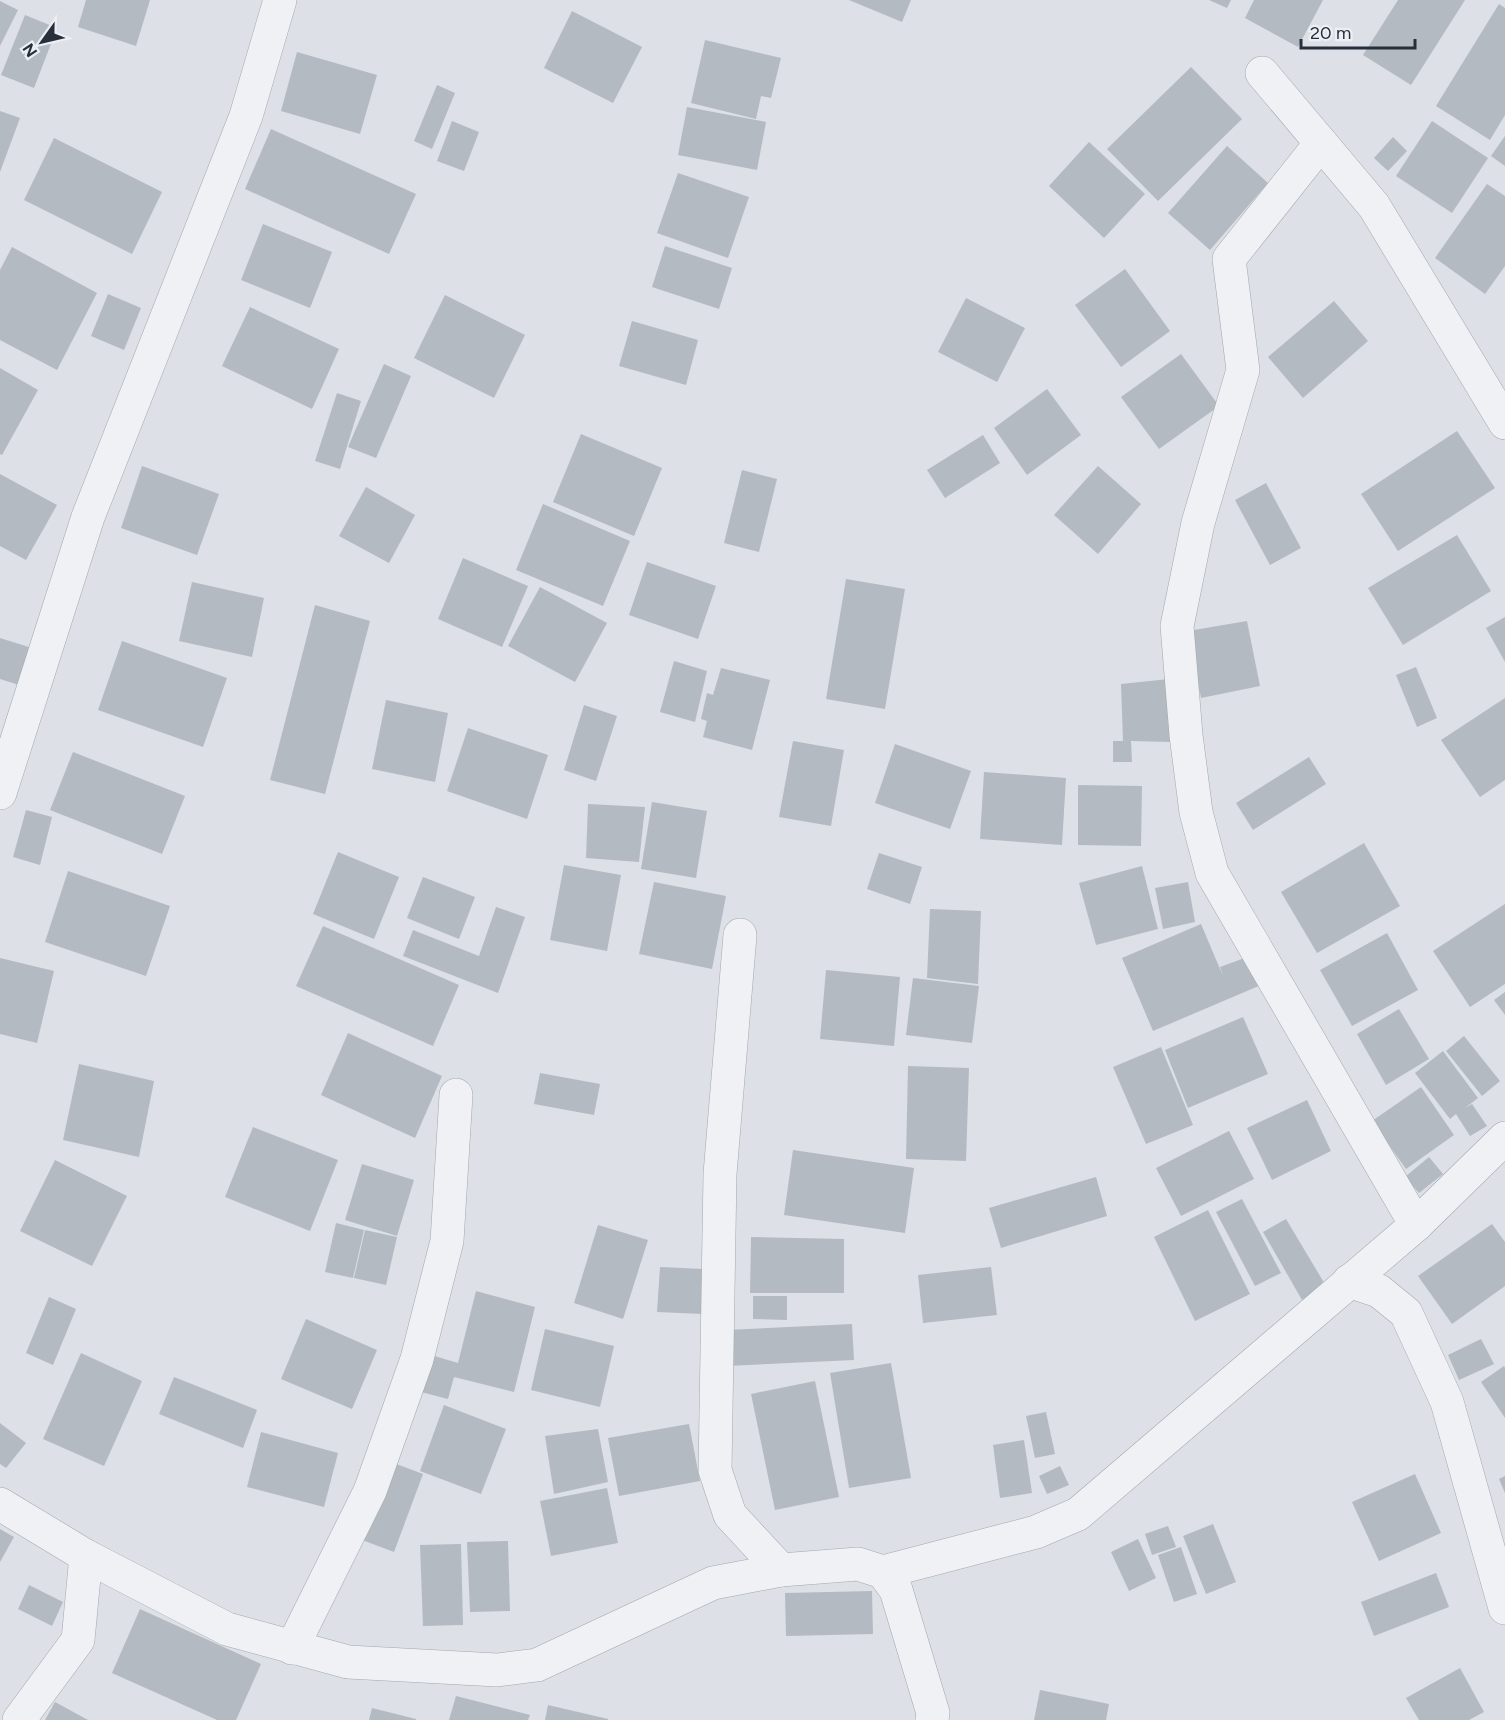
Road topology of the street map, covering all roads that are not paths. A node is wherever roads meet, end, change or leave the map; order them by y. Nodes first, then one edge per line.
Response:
1 (280, 0) edge
2 (1262, 73) dead end
3 (1321, 143) junction
4 (1505, 423) edge
5 (0, 793) edge
6 (740, 935) dead end
7 (456, 1095) dead end
8 (1505, 1138) edge
9 (1416, 1225) junction
10 (1349, 1281) junction
11 (0, 1504) edge
12 (86, 1556) junction
13 (781, 1570) junction
14 (883, 1572) junction
15 (1505, 1608) edge
16 (292, 1648) junction
17 (19, 1720) edge
18 (932, 1720) edge

1 - 5 street
2 - 3 street
3 - 4 street
3 - 9 street
6 - 13 street
7 - 16 street
8 - 9 street
9 - 10 street
10 - 14 street
10 - 15 street
11 - 12 street
12 - 16 street
12 - 17 street
13 - 14 street
13 - 16 street
14 - 18 street

